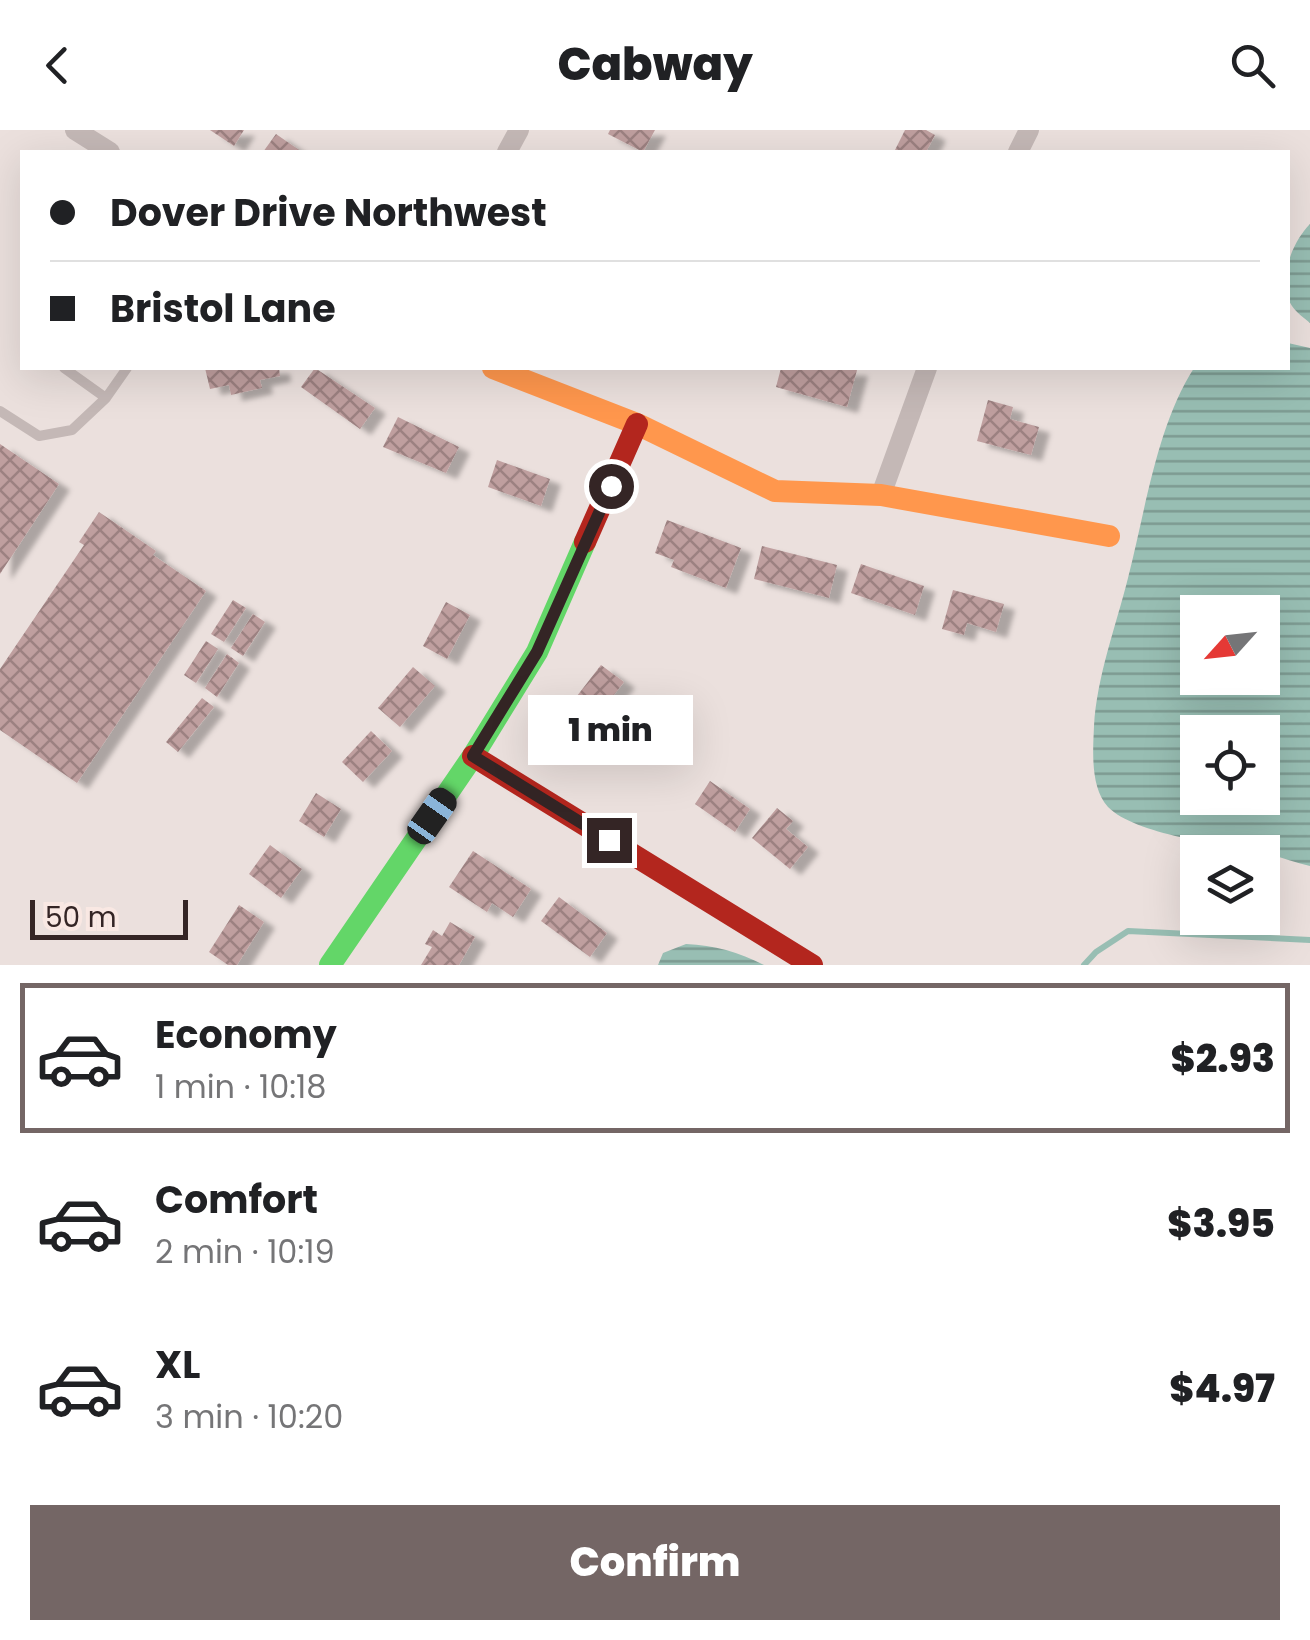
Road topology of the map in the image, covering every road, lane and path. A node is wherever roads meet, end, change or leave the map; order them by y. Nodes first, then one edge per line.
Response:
1 (75, 130) edge
2 (107, 150) edge
3 (67, 370) edge
4 (126, 370) edge
5 (498, 370) edge
6 (926, 370) edge
7 (106, 398) junction
8 (0, 410) edge
9 (637, 424) junction
10 (881, 495) junction
11 (1108, 536) dead end
12 (473, 756) junction
13 (330, 965) edge
14 (812, 965) edge

1 - 2 street
3 - 7 lane
4 - 7 lane
5 - 9 street
6 - 10 street
7 - 8 lane
9 - 10 street
9 - 12 street
10 - 11 street
12 - 13 street
12 - 14 street

